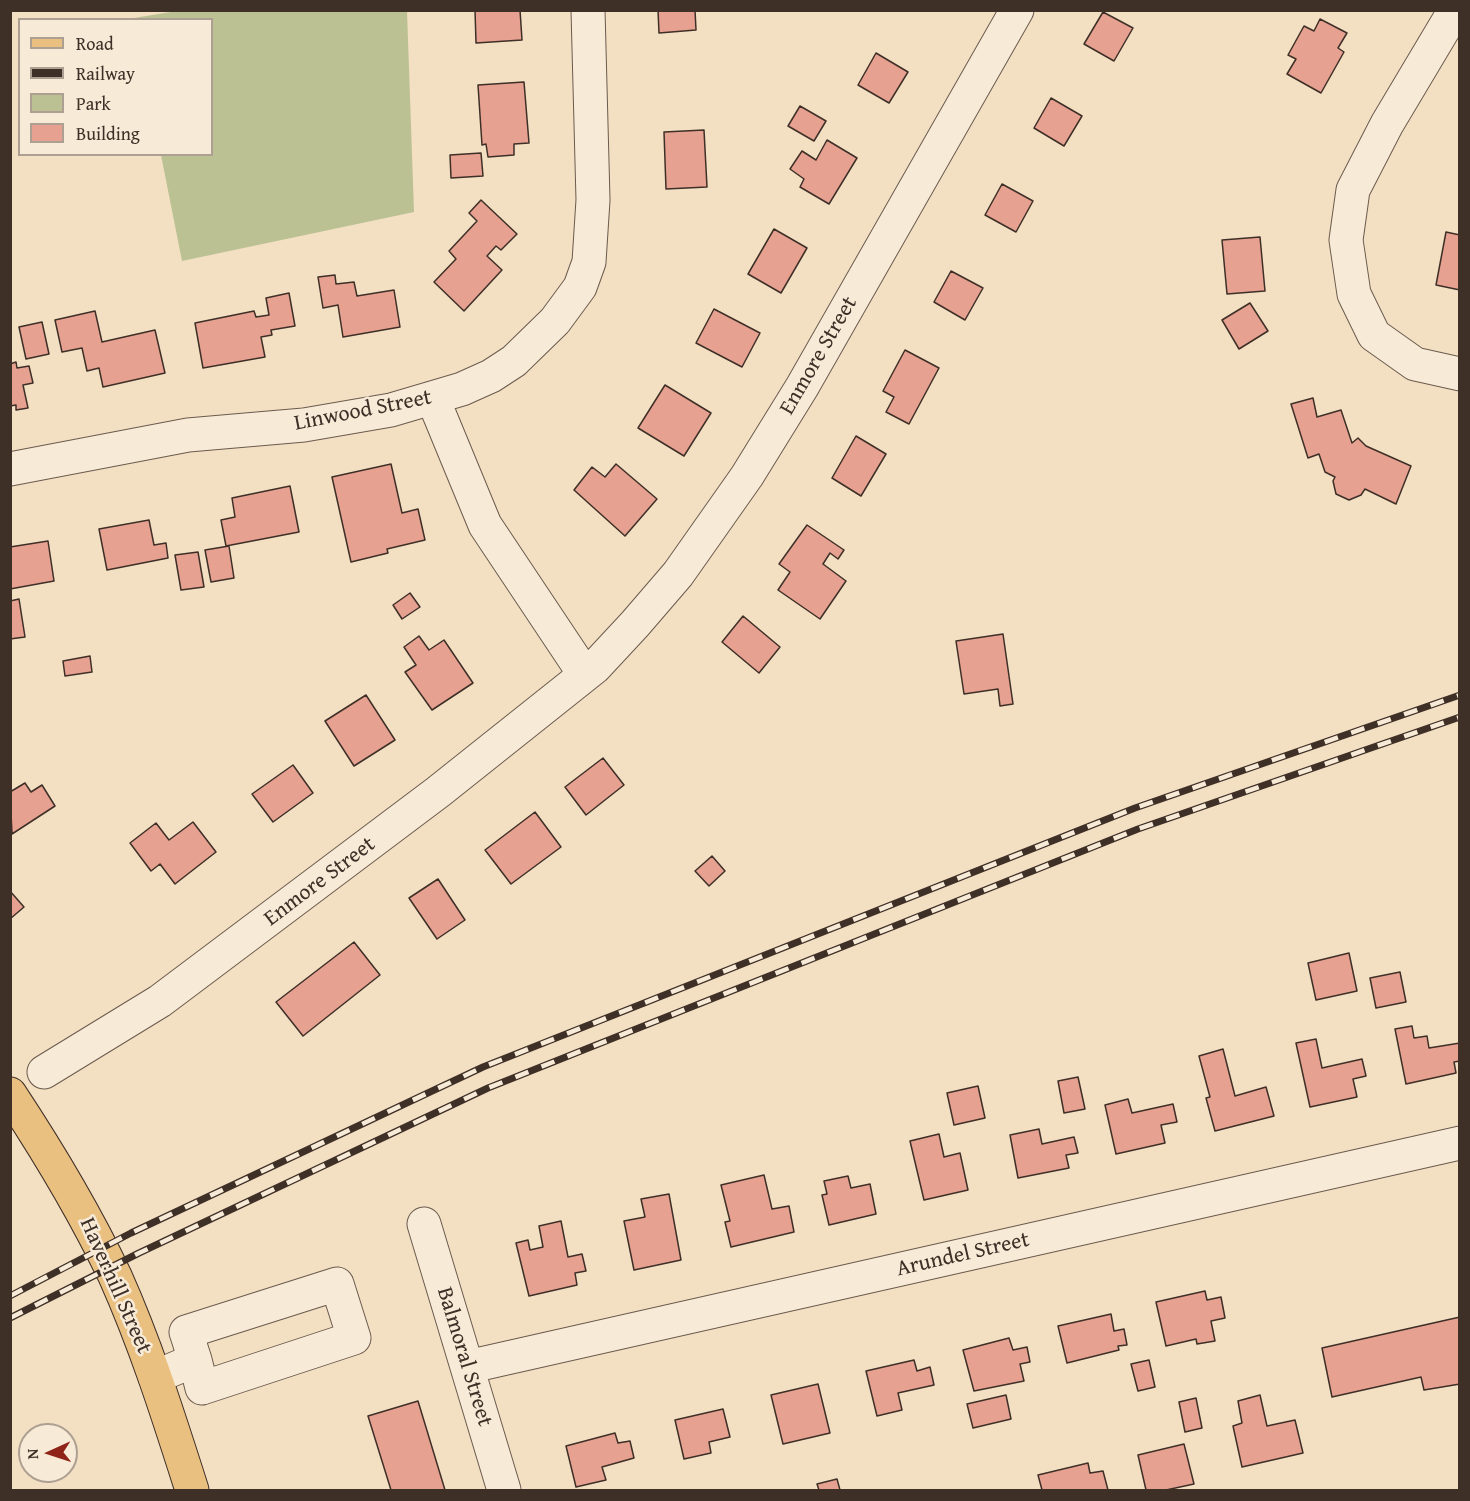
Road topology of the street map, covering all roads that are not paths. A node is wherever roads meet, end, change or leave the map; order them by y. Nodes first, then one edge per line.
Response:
1 (588, 10) edge
2 (1017, 10) edge
3 (1455, 10) edge
4 (1460, 374) edge
5 (433, 399) junction
6 (10, 469) edge
7 (585, 675) junction
8 (44, 1072) dead end
9 (10, 1094) edge
10 (1460, 1143) edge
11 (424, 1224) dead end
12 (195, 1360) junction
13 (467, 1367) junction
14 (155, 1377) junction
15 (192, 1491) edge
16 (504, 1491) edge

1 - 5 street, Linwood Street
2 - 7 street, Enmore Street
3 - 4 street
5 - 6 street, Linwood Street
5 - 7 street
7 - 8 street, Enmore Street
9 - 14 main road, Haverhill Street
10 - 13 street, Arundel Street
11 - 13 street, Balmoral Street
12 - 12 street
12 - 14 street
13 - 16 street, Balmoral Street
14 - 15 main road, Haverhill Street

